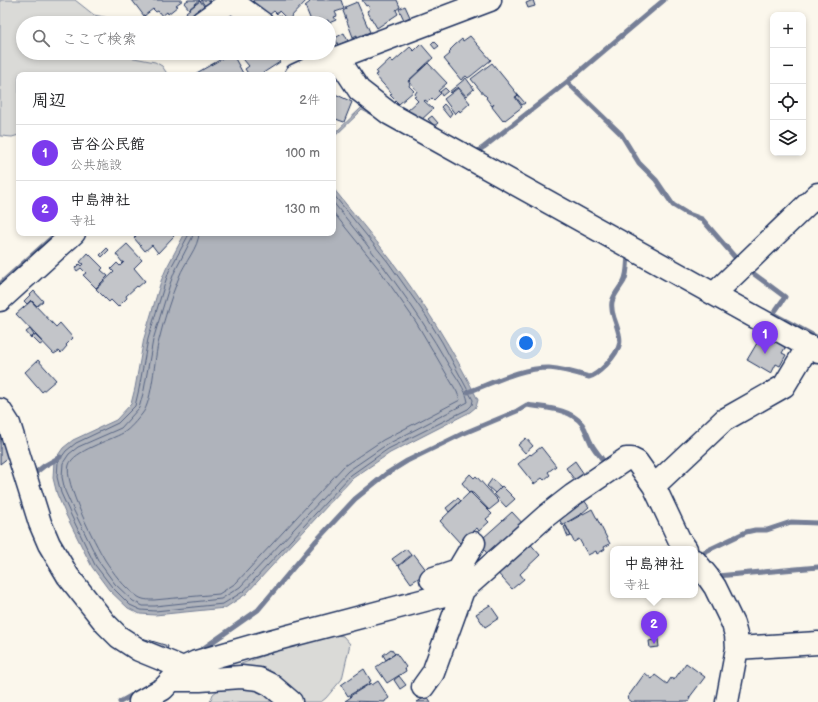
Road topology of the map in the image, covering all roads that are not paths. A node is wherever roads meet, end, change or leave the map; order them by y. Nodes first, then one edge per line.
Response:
1 (240, 2) edge
2 (478, 2) edge
3 (213, 16) edge
4 (255, 16) edge
5 (336, 53) edge
6 (318, 60) edge
7 (320, 60) edge
8 (300, 72) edge
9 (336, 72) edge
10 (336, 72) edge
11 (818, 194) edge
12 (71, 236) edge
13 (714, 294) junction
14 (0, 300) edge
15 (813, 349) edge
16 (0, 410) edge
17 (654, 486) junction
18 (474, 543) dead end
19 (684, 546) edge
20 (698, 565) edge
21 (431, 579) dead end
22 (463, 582) junction
23 (818, 643) edge
24 (737, 648) junction
25 (177, 674) junction
26 (423, 688) dead end
27 (140, 702) edge
28 (291, 702) edge
29 (727, 702) edge

1 - 3 street
1 - 4 street
2 - 5 street
6 - 8 street
7 - 10 street
9 - 13 street
11 - 13 street
12 - 14 street
13 - 15 street
15 - 17 street
16 - 25 street
17 - 19 street
17 - 22 street
18 - 22 street
20 - 24 street
21 - 22 street
22 - 25 street
22 - 26 street
23 - 24 street
24 - 29 street
25 - 27 street
25 - 28 street

